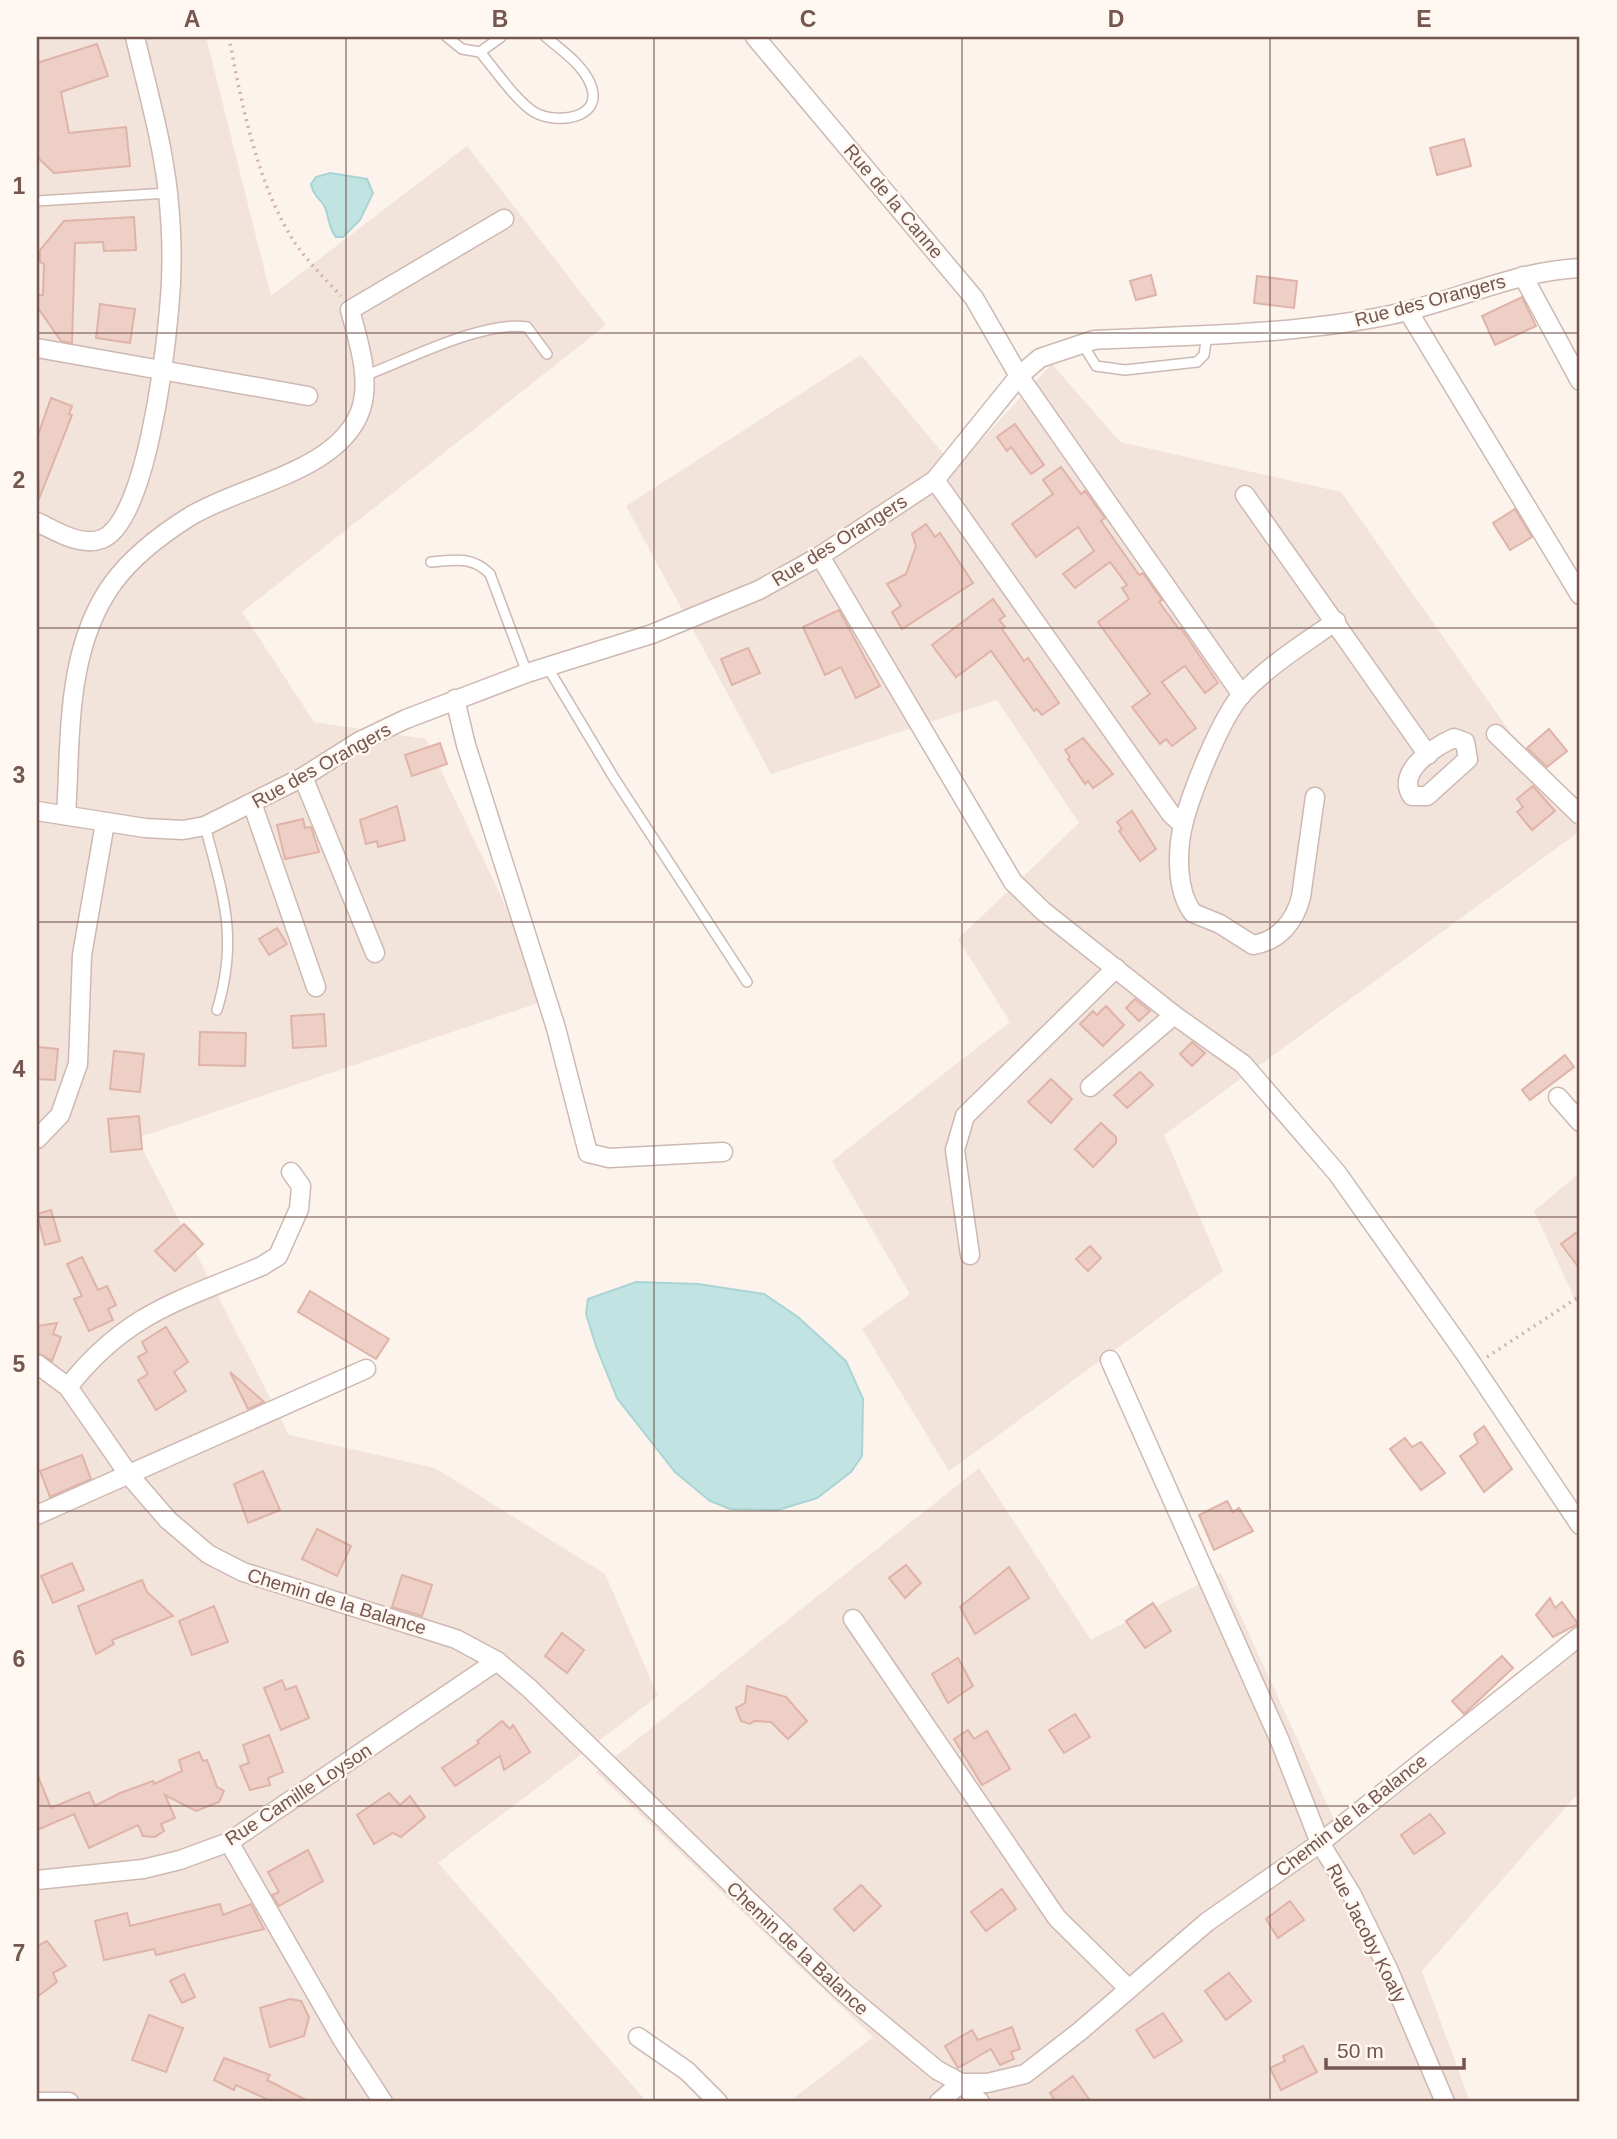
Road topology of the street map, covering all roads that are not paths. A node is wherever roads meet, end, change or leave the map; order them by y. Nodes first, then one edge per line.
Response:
1 (135, 37) edge
2 (447, 37) edge
3 (501, 37) edge
4 (546, 37) edge
5 (755, 37) edge
6 (480, 52) junction
7 (168, 193) junction
8 (37, 201) edge
9 (505, 219) dead end
10 (1580, 268) edge
11 (1523, 276) junction
12 (1408, 311) junction
13 (1208, 334) junction
14 (1082, 343) junction
15 (37, 348) edge
16 (547, 354) dead end
17 (161, 370) junction
18 (364, 376) junction
19 (1019, 376) junction
20 (1580, 381) edge
21 (308, 396) dead end
22 (935, 480) junction
23 (1245, 495) dead end
24 (37, 522) edge
25 (820, 556) junction
26 (431, 562) dead end
27 (1580, 595) edge
28 (1336, 621) junction
29 (548, 668) junction
30 (527, 673) junction
31 (1241, 695) junction
32 (455, 699) junction
33 (1496, 734) dead end
34 (1428, 755) dead end
35 (303, 777) junction
36 (1315, 797) dead end
37 (251, 803) junction
38 (37, 811) edge
39 (66, 815) junction
40 (1580, 815) edge
41 (105, 823) junction
42 (1183, 825) junction
43 (205, 826) junction
44 (375, 953) dead end
45 (1116, 968) junction
46 (747, 982) dead end
47 (316, 987) dead end
48 (217, 1010) dead end
49 (1174, 1015) junction
50 (1090, 1087) dead end
51 (1558, 1097) dead end
52 (1580, 1122) edge
53 (37, 1139) edge
54 (723, 1152) dead end
55 (291, 1172) dead end
56 (970, 1255) dead end
57 (1110, 1360) dead end
58 (37, 1364) edge
59 (366, 1369) dead end
60 (68, 1387) junction
61 (129, 1475) junction
62 (37, 1515) edge
63 (1580, 1525) edge
64 (853, 1619) dead end
65 (1580, 1636) edge
66 (496, 1661) junction
67 (229, 1842) junction
68 (1320, 1843) junction
69 (37, 1880) edge
70 (1129, 1989) junction
71 (638, 2037) dead end
72 (961, 2082) junction
73 (37, 2102) edge
74 (69, 2102) edge
75 (383, 2102) edge
76 (718, 2102) edge
77 (939, 2102) edge
78 (980, 2102) edge
79 (1445, 2102) edge

1 - 7 street
2 - 6 lane
3 - 6 lane
4 - 6 lane
5 - 19 street, Rue de la Canne
7 - 8 lane
7 - 17 street
9 - 18 street
10 - 11 street, Rue des Orangers
11 - 12 street, Rue des Orangers
11 - 20 street
12 - 13 street, Rue des Orangers
12 - 27 street
13 - 14 street, Rue des Orangers
13 - 14 lane
14 - 19 street, Rue des Orangers
15 - 17 street
16 - 18 lane
17 - 21 street
17 - 24 street
18 - 39 street
19 - 22 street, Rue des Orangers
19 - 31 street, Rue de la Canne
22 - 25 street, Rue des Orangers
22 - 42 street
23 - 28 street
25 - 29 street, Rue des Orangers
25 - 45 street
26 - 30 lane
28 - 31 street
28 - 34 street
29 - 30 street, Rue des Orangers
29 - 46 lane
30 - 32 street, Rue des Orangers
31 - 42 street
32 - 35 street, Rue des Orangers
32 - 54 street
33 - 40 street
35 - 37 street, Rue des Orangers
35 - 44 street
36 - 42 street
37 - 43 street, Rue des Orangers
37 - 47 street
38 - 39 street, Rue des Orangers
39 - 41 street, Rue des Orangers
41 - 43 street, Rue des Orangers
41 - 53 street
43 - 48 lane
45 - 49 street
45 - 56 street
49 - 50 street
49 - 63 street
51 - 52 street
55 - 60 street
57 - 68 street, Rue Jacoby Koaly
58 - 60 street, Chemin de la Balance
59 - 61 street
60 - 61 street, Chemin de la Balance
61 - 62 street
61 - 66 street, Chemin de la Balance
64 - 70 street
65 - 68 street, Chemin de la Balance
66 - 67 street, Rue Camille Loyson
66 - 72 street, Chemin de la Balance
67 - 69 street, Rue Camille Loyson
67 - 75 street
68 - 70 street, Chemin de la Balance
68 - 79 street, Rue Jacoby Koaly
70 - 72 street, Chemin de la Balance
71 - 76 street
72 - 77 street
72 - 78 street
73 - 74 street

